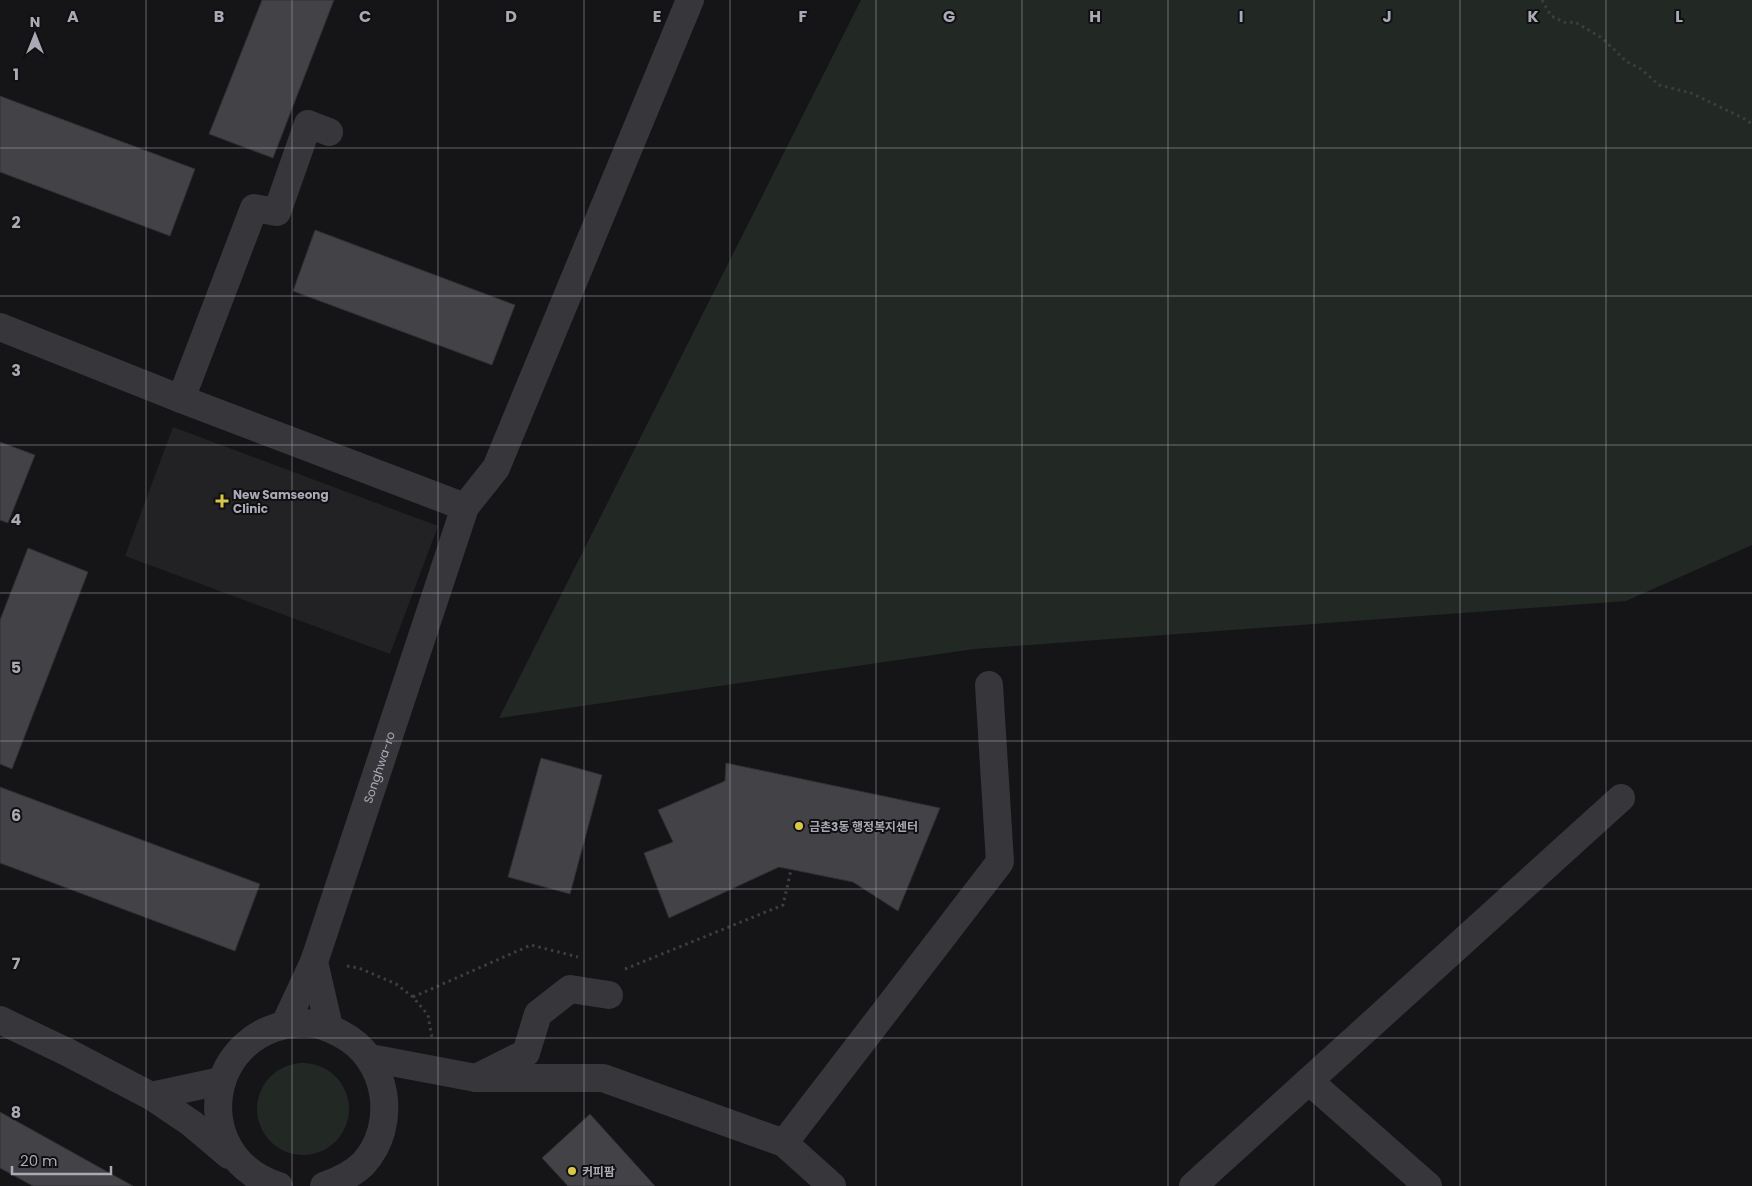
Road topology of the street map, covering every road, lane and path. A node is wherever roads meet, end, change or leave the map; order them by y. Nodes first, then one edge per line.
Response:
1 (690, 0) edge
2 (1542, 0) edge
3 (1752, 124) edge
4 (329, 132) dead end
5 (0, 327) edge
6 (181, 400) junction
7 (465, 507) junction
8 (990, 685) dead end
9 (1621, 798) dead end
10 (791, 870) dead end
11 (578, 957) dead end
12 (314, 962) junction
13 (617, 967) dead end
14 (609, 995) dead end
15 (413, 997) junction
16 (0, 1020) edge
17 (285, 1024) junction
18 (329, 1027) junction
19 (433, 1039) dead end
20 (370, 1058) junction
21 (476, 1078) junction
22 (221, 1081) junction
23 (1309, 1081) junction
24 (150, 1096) junction
25 (378, 1141) junction
26 (784, 1143) junction
27 (263, 1180) edge
28 (324, 1186) edge
29 (362, 1186) edge
30 (832, 1186) edge
31 (1194, 1186) edge
32 (1428, 1186) edge

1 - 7 street
2 - 3 path
4 - 6 street
5 - 6 street
6 - 7 street
7 - 12 street, Songhwa-ro
8 - 26 street
9 - 23 street
10 - 13 path
11 - 15 path
12 - 15 path
12 - 17 street, Songhwa-ro
12 - 18 street
14 - 21 street
15 - 19 path
16 - 24 street
17 - 18 street
17 - 22 street
18 - 20 street
20 - 21 street
20 - 25 street
21 - 26 street
22 - 24 street
22 - 27 street
23 - 31 street
23 - 32 street
24 - 27 street
25 - 28 street
25 - 29 street
26 - 30 street

